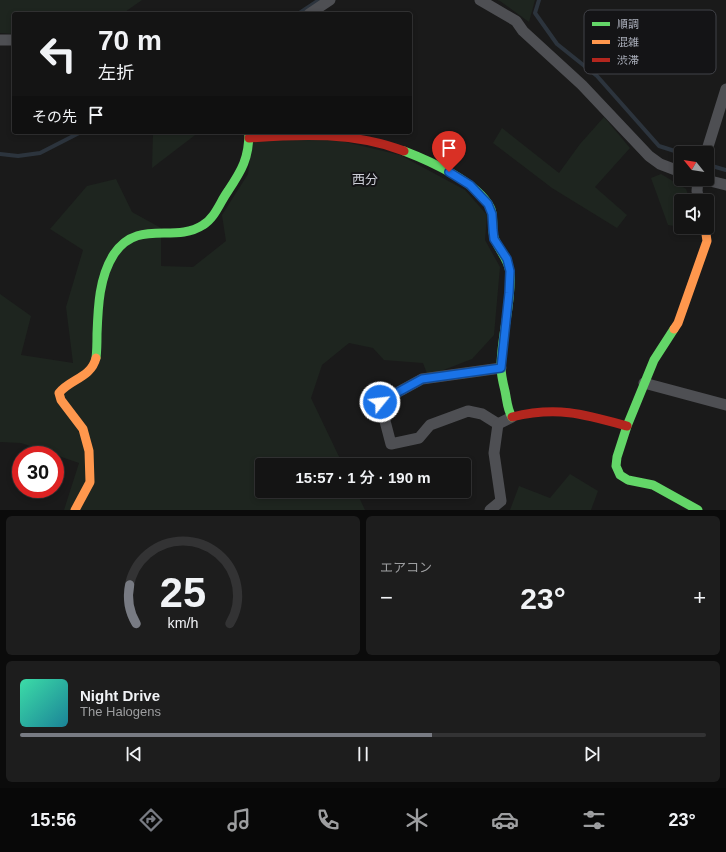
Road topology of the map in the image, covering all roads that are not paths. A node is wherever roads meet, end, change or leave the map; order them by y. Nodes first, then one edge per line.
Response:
1 (330, 0) edge
2 (480, 0) edge
3 (312, 12) edge
4 (0, 40) edge
5 (12, 40) edge
6 (726, 89) edge
7 (249, 135) edge
8 (708, 146) edge
9 (674, 169) edge
10 (714, 182) edge
11 (726, 185) edge
12 (706, 234) edge
13 (501, 368) junction
14 (644, 383) junction
15 (726, 405) edge
16 (512, 417) junction
17 (498, 424) junction
18 (628, 426) junction
19 (75, 510) edge
20 (490, 510) edge
21 (698, 510) edge

1 - 3 street
2 - 9 street
4 - 5 street
6 - 8 street
7 - 13 street
7 - 19 street
10 - 11 street
12 - 14 street
13 - 16 street
13 - 17 street
14 - 15 street
14 - 18 street
16 - 17 street
16 - 18 street
17 - 20 street
18 - 21 street

